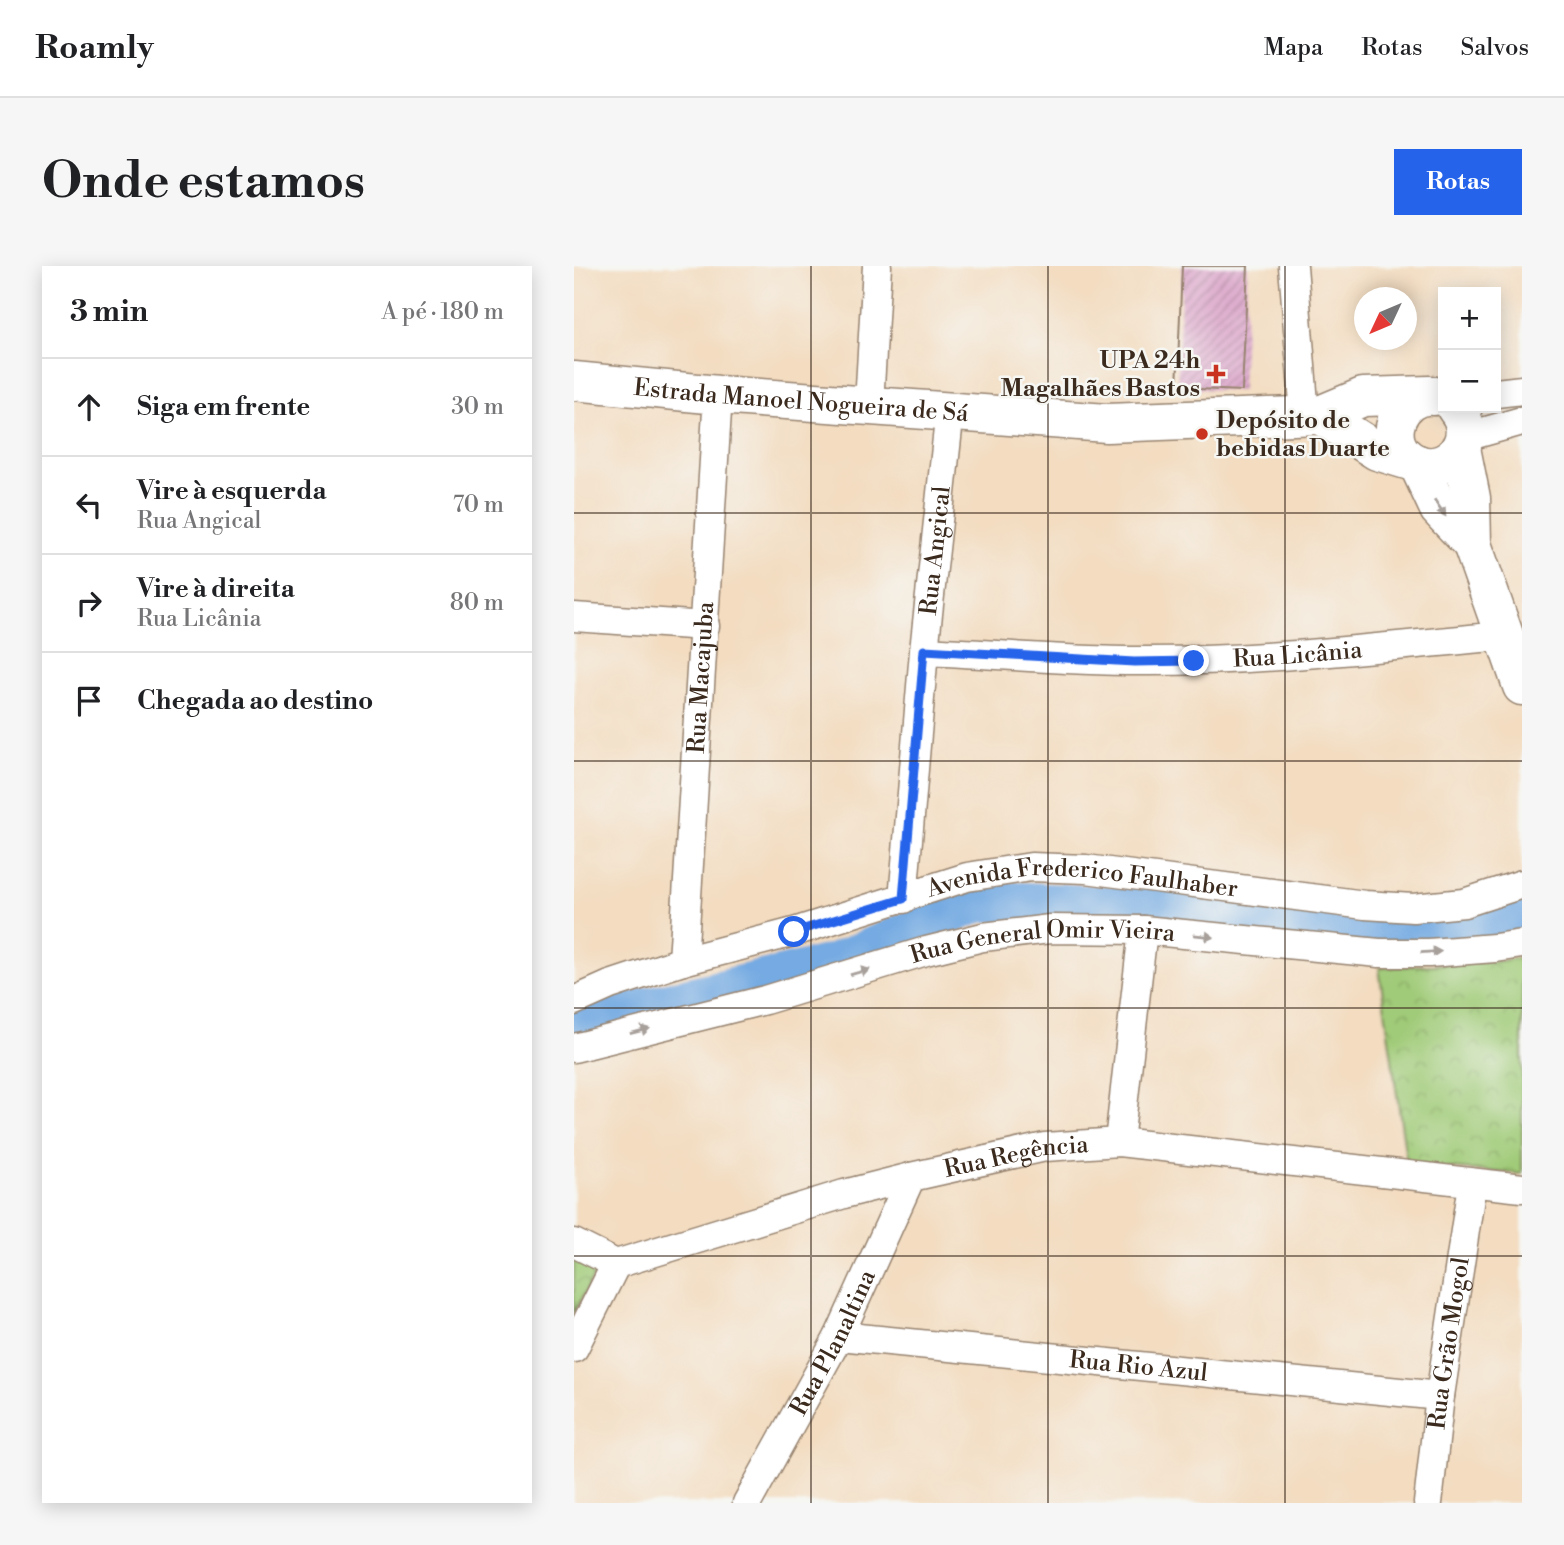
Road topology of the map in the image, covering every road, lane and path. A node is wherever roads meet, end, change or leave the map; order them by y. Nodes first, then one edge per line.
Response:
1 (877, 266) edge
2 (1293, 266) edge
3 (574, 381) edge
4 (1522, 390) edge
5 (1501, 392) edge
6 (718, 395) junction
7 (869, 404) junction
8 (1438, 406) edge
9 (1438, 409) edge
10 (950, 410) junction
11 (1448, 413) edge
12 (1449, 413) edge
13 (1463, 413) edge
14 (1312, 416) junction
15 (1522, 421) edge
16 (1414, 463) junction
17 (1472, 544) junction
18 (574, 617) edge
19 (705, 626) junction
20 (1503, 636) junction
21 (924, 650) junction
22 (1522, 686) edge
23 (1522, 884) edge
24 (903, 899) junction
25 (1143, 930) junction
26 (1522, 944) edge
27 (683, 961) junction
28 (574, 1001) edge
29 (574, 1048) edge
30 (1119, 1142) junction
31 (911, 1177) junction
32 (1472, 1184) junction
33 (1522, 1188) edge
34 (574, 1244) edge
35 (616, 1264) junction
36 (839, 1336) junction
37 (574, 1348) edge
38 (1440, 1396) junction
39 (747, 1503) edge
40 (1428, 1503) edge

1 - 7 street
2 - 14 street
3 - 6 main road, Estrada Manoel Nogueira de Sá
4 - 5 street
6 - 7 main road, Estrada Manoel Nogueira de Sá
6 - 19 street, Rua Macajuba
7 - 10 main road, Estrada Manoel Nogueira de Sá
8 - 16 main road
9 - 14 main road, Estrada Manoel Nogueira de Sá
10 - 14 main road, Estrada Manoel Nogueira de Sá
10 - 21 street, Rua Angical
11 - 16 main road
12 - 17 main road
13 - 15 street
14 - 16 main road
16 -> 17 main road
17 - 20 main road
18 - 19 street
19 - 27 street, Rua Macajuba
20 - 21 street, Rua Licânia
20 - 22 main road
21 - 24 street, Rua Angical
23 - 24 street, Avenida Frederico Faulhaber
24 - 27 street, Avenida Frederico Faulhaber
25 -> 26 street, Rua General Omir Vieira
29 -> 25 street, Rua General Omir Vieira
25 - 30 street
27 - 28 street, Avenida Frederico Faulhaber
30 - 31 street, Rua Regência
30 - 32 street, Rua Regência
31 - 35 street, Rua Regência
31 - 36 street, Rua Planaltina
32 - 33 street, Rua Regência
32 - 38 street, Rua Grão Mogol
34 - 35 street
35 - 37 street
36 - 38 street, Rua Rio Azul
36 - 39 street, Rua Planaltina
38 - 40 street, Rua Grão Mogol

